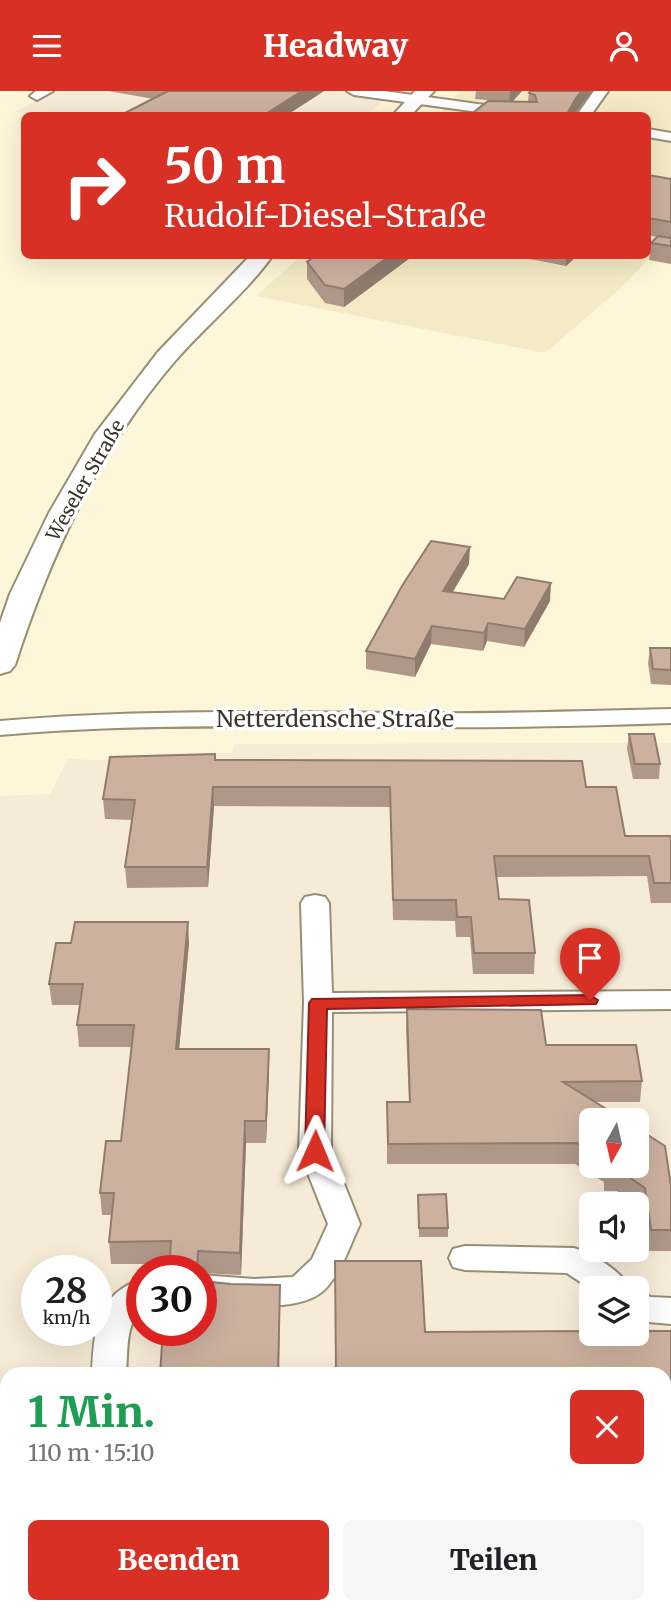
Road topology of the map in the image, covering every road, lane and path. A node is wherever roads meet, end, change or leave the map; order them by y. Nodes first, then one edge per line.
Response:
1 (354, 91) edge
2 (601, 91) edge
3 (421, 95) edge
4 (525, 100) edge
5 (405, 112) edge
6 (499, 112) edge
7 (510, 112) edge
8 (586, 112) edge
9 (651, 134) edge
10 (671, 137) edge
11 (259, 259) edge
12 (0, 666) edge
13 (671, 716) edge
14 (0, 728) edge
15 (315, 903) dead end
16 (671, 1000) edge
17 (318, 1003) junction
18 (465, 1258) dead end
19 (596, 1276) edge
20 (217, 1289) edge
21 (126, 1302) edge
22 (649, 1310) edge
23 (671, 1311) edge
24 (110, 1367) edge

1 - 3 street
2 - 8 street
3 - 5 main road
3 - 6 street
4 - 7 street
9 - 10 street
11 - 12 main road, Weseler Straße
13 - 14 street, Netterdensche Straße
15 - 17 street
16 - 17 street
17 - 20 street
18 - 19 street
21 - 24 street
22 - 23 street

